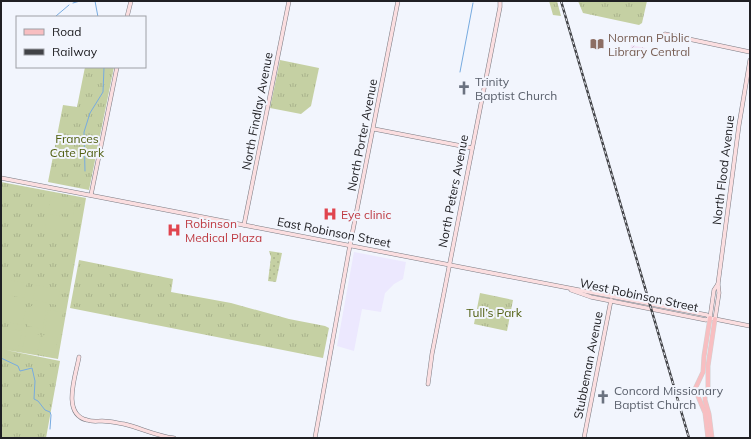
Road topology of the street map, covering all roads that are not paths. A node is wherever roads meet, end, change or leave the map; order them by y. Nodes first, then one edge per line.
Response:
1 (131, 1) edge
2 (289, 1) edge
3 (398, 1) edge
4 (500, 1) edge
5 (127, 16) edge
6 (665, 34) dead end
7 (750, 52) edge
8 (750, 60) edge
9 (117, 68) edge
10 (374, 128) junction
11 (472, 148) junction
12 (1, 178) edge
13 (91, 195) junction
14 (244, 225) junction
15 (350, 245) junction
16 (449, 265) junction
17 (499, 275) joint
18 (718, 284) junction
19 (565, 288) junction
20 (611, 296) junction
21 (610, 301) junction
22 (710, 318) junction
23 (715, 319) junction
24 (750, 326) edge
25 (79, 358) dead end
26 (428, 384) dead end
27 (698, 384) junction
28 (708, 388) junction
29 (696, 393) junction
30 (706, 394) junction
31 (174, 438) edge
32 (315, 438) edge
33 (584, 438) edge
34 (708, 438) edge
35 (712, 438) edge

1 - 5 street
2 - 14 street, North Findlay Avenue
3 - 10 street, North Porter Avenue
4 - 11 street, North Peters Avenue
6 - 7 street
8 - 18 street, North Flood Avenue
9 - 13 street
10 - 11 street
10 - 15 street, North Porter Avenue
11 - 16 street, North Peters Avenue
12 - 13 street, East Robinson Street
13 - 14 street, East Robinson Street
14 - 15 street, East Robinson Street
15 - 16 street, East Robinson Street
15 - 32 street, North Porter Avenue
16 - 17 street, East Robinson Street
16 - 26 street, North Peters Avenue
17 - 19 street, West Robinson Street
18 - 22 street, North Flood Avenue
18 - 23 street, North Flood Avenue
19 - 20 street, West Robinson Street
19 - 21 street, West Robinson Street
20 - 21 street, Stubbeman Avenue
20 - 22 street, West Robinson Street
21 - 22 street, West Robinson Street
21 - 33 street, Stubbeman Avenue
22 - 23 street, West Robinson Street
22 - 27 main road, North Flood Avenue
23 - 24 street, West Robinson Street
23 - 28 main road, North Flood Avenue
25 - 31 street
27 - 28 main road
27 - 29 main road
28 - 30 main road
29 - 30 main road
29 - 34 main road
30 - 35 main road

